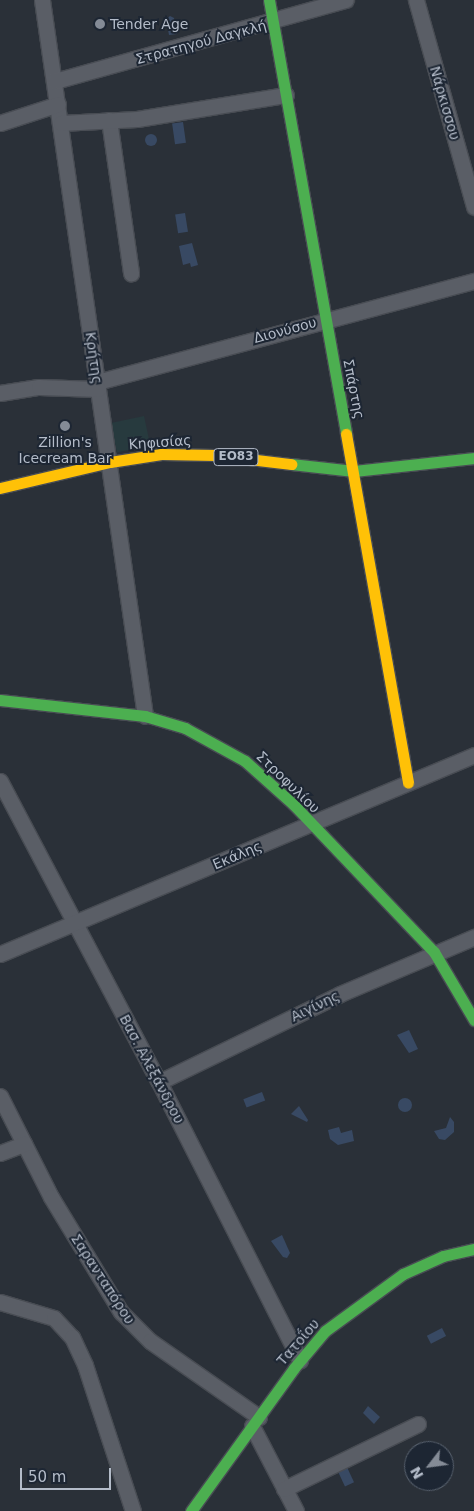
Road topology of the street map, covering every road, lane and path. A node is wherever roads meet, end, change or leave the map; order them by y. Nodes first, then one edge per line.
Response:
1 (42, 0) edge
2 (269, 0) edge
3 (346, 0) edge
4 (416, 0) edge
5 (273, 22) junction
6 (55, 81) junction
7 (286, 95) junction
8 (58, 104) junction
9 (109, 120) junction
10 (0, 123) edge
11 (61, 123) junction
12 (474, 207) edge
13 (131, 274) dead end
14 (474, 281) edge
15 (326, 320) junction
16 (98, 385) junction
17 (0, 393) edge
18 (474, 458) edge
19 (110, 462) junction
20 (354, 471) junction
21 (0, 488) edge
22 (0, 700) edge
23 (145, 716) junction
24 (474, 755) edge
25 (0, 781) edge
26 (408, 783) junction
27 (311, 824) junction
28 (75, 923) junction
29 (474, 937) edge
30 (434, 952) junction
31 (0, 954) edge
32 (474, 1020) edge
33 (159, 1082) junction
34 (0, 1096) edge
35 (24, 1144) junction
36 (0, 1153) edge
37 (474, 1249) edge
38 (0, 1302) edge
39 (300, 1360) junction
40 (255, 1421) junction
41 (418, 1424) dead end
42 (284, 1489) junction
43 (132, 1511) edge
44 (191, 1511) edge
45 (296, 1511) edge

1 - 6 street, Κρήτης
2 - 5 street, Σπάρτης
3 - 5 street, Στρατηγού Δαγκλή
4 - 12 street, Νάρκισσου
5 - 6 street, Στρατηγού Δαγκλή
5 - 7 street, Σπάρτης
6 - 8 street, Κρήτης
7 - 9 street
7 - 15 street, Σπάρτης
8 - 10 street
8 - 11 street, Κρήτης
9 - 11 street
9 - 13 street
11 - 16 street, Κρήτης
14 - 15 street, Διονύσου
15 - 16 street, Διονύσου
15 - 20 street, Σπάρτης
16 - 17 street, Διονύσου
16 - 19 street, Κρήτης
18 - 20 street, Κηφισίας / ΕΟ83
19 - 20 street, Κηφισίας / ΕΟ83
19 - 21 street, Κηφισίας / ΕΟ83
19 - 23 street, Κρήτης
20 - 26 street, Σπάρτης
22 - 23 street, Στροφυλίου
23 - 27 street, Στροφυλίου
24 - 26 street, Εκάλης
25 - 28 street, Βασ. Αλεξάνδρου
26 - 27 street, Εκάλης
27 - 28 street, Εκάλης
27 - 30 street, Στροφυλίου
28 - 31 street, Εκάλης
28 - 33 street, Βασ. Αλεξάνδρου
29 - 30 street, Αιγίνης
30 - 32 street, Στροφυλίου
30 - 33 street, Αιγίνης
33 - 39 street, Βασ. Αλεξάνδρου
34 - 35 street, Σαρανταπόρου
35 - 36 street
35 - 40 street, Σαρανταπόρου
37 - 39 street, Τατοΐου
38 - 43 street
39 - 40 street, Τατοΐου
40 - 42 street
40 - 44 street, Τατοΐου
41 - 42 street
42 - 45 street

